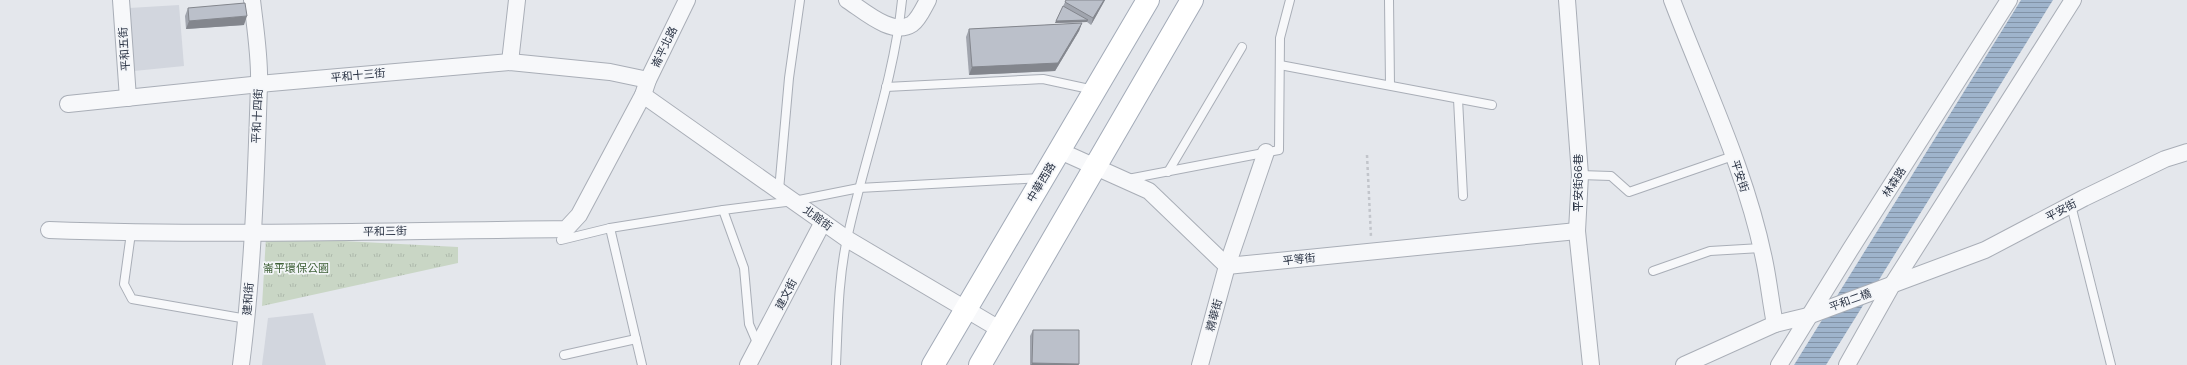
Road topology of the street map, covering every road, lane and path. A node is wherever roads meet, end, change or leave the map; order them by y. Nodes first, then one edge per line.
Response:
1 (121, 0) edge
2 (252, 0) edge
3 (517, 0) edge
4 (687, 0) edge
5 (800, 0) edge
6 (847, 0) edge
7 (902, 0) edge
8 (928, 0) edge
9 (1148, 0) edge
10 (1192, 0) edge
11 (1290, 0) edge
12 (1389, 0) edge
13 (1567, 0) edge
14 (1672, 0) edge
15 (2009, 0) edge
16 (2073, 0) edge
17 (900, 28) junction
18 (1242, 47) dead end
19 (510, 62) junction
20 (1280, 65) junction
21 (648, 80) junction
22 (259, 84) junction
23 (1390, 85) junction
24 (886, 87) junction
25 (1095, 90) junction
26 (643, 95) junction
27 (128, 98) junction
28 (1458, 98) junction
29 (68, 104) dead end
30 (1492, 105) dead end
31 (1060, 150) junction
32 (1266, 152) junction
33 (2187, 152) edge
34 (1367, 155) dead end
35 (1733, 156) junction
36 (1096, 167) junction
37 (1168, 172) junction
38 (1580, 175) junction
39 (1043, 178) junction
40 (1125, 180) junction
41 (859, 188) junction
42 (779, 190) junction
43 (1463, 196) dead end
44 (794, 201) junction
45 (2071, 205) junction
46 (723, 210) junction
47 (823, 222) junction
48 (610, 228) junction
49 (49, 230) dead end
50 (1577, 231) junction
51 (131, 233) junction
52 (253, 233) junction
53 (567, 235) junction
54 (847, 239) junction
55 (1761, 248) junction
56 (1371, 251) junction
57 (1227, 266) junction
58 (1653, 271) dead end
59 (1892, 285) junction
60 (966, 309) junction
61 (1809, 315) junction
62 (247, 319) junction
63 (1774, 324) junction
64 (1000, 330) junction
65 (636, 339) junction
66 (758, 346) junction
67 (564, 355) dead end
68 (241, 365) edge
69 (642, 365) edge
70 (748, 365) edge
71 (836, 365) edge
72 (933, 365) edge
73 (980, 365) edge
74 (1200, 365) edge
75 (1591, 365) edge
76 (1684, 365) edge
77 (1779, 365) edge
78 (1847, 365) edge
79 (2110, 365) edge

1 - 27 street, 平和五街
2 - 22 street, 平和十四街
3 - 19 street
4 - 21 street, 崙平北路
5 - 42 lane
6 - 17 street
7 - 17 lane
8 - 17 street
9 - 25 main road, 中華西路
10 - 36 main road
11 - 20 lane
12 - 23 lane
13 - 38 street, 平安街66巷
14 - 35 street, 平安街
15 - 61 street, 林森路
16 - 59 street
17 - 24 lane
18 - 37 lane
19 - 21 street, 平和十三街
19 - 22 street, 平和十三街
20 - 23 lane
20 - 32 lane
21 - 26 street, 崙平北路
22 - 27 street, 平和十三街
22 - 52 street, 平和十四街
23 - 28 lane
24 - 25 lane
24 - 41 lane
25 - 31 main road, 中華西路
26 - 42 street, 北館街
26 - 53 street
27 - 29 street, 平和十三街
28 - 30 lane
28 - 43 lane
31 - 36 street
31 - 39 main road, 中華西路
32 - 37 lane
32 - 57 street, 精華街
33 - 45 street, 平安街
34 - 56 path
35 - 38 lane
35 - 55 street, 平安街
36 - 40 street
36 - 64 main road
37 - 40 lane
38 - 50 street, 平安街66巷
39 - 41 lane
39 - 60 main road, 中華西路
40 - 57 street
41 - 44 lane
41 - 54 lane
42 - 44 street, 北館街
44 - 46 lane
44 - 47 street, 北館街
45 - 59 street, 平安街
45 - 79 lane
46 - 48 lane
46 - 66 lane
47 - 54 street, 北館街
47 - 66 street, 建文街
48 - 53 lane
48 - 65 lane
49 - 51 street, 平和三街
50 - 56 street, 平等街
50 - 75 street, 平安街66巷
51 - 52 street, 平和三街
51 - 62 lane
52 - 53 street, 平和三街
52 - 62 street, 建和街
54 - 60 street, 北館街
54 - 71 lane
55 - 58 lane
55 - 63 street, 平安街
56 - 57 street, 平等街
57 - 74 street, 精華街
59 - 61 street, 平和二橋
59 - 78 street
60 - 64 street, 北館街
60 - 72 main road, 中華西路
61 - 63 street
61 - 77 street, 林森路
62 - 68 street, 建和街
63 - 76 street
64 - 73 main road
65 - 67 lane
65 - 69 lane
66 - 70 street, 建文街

